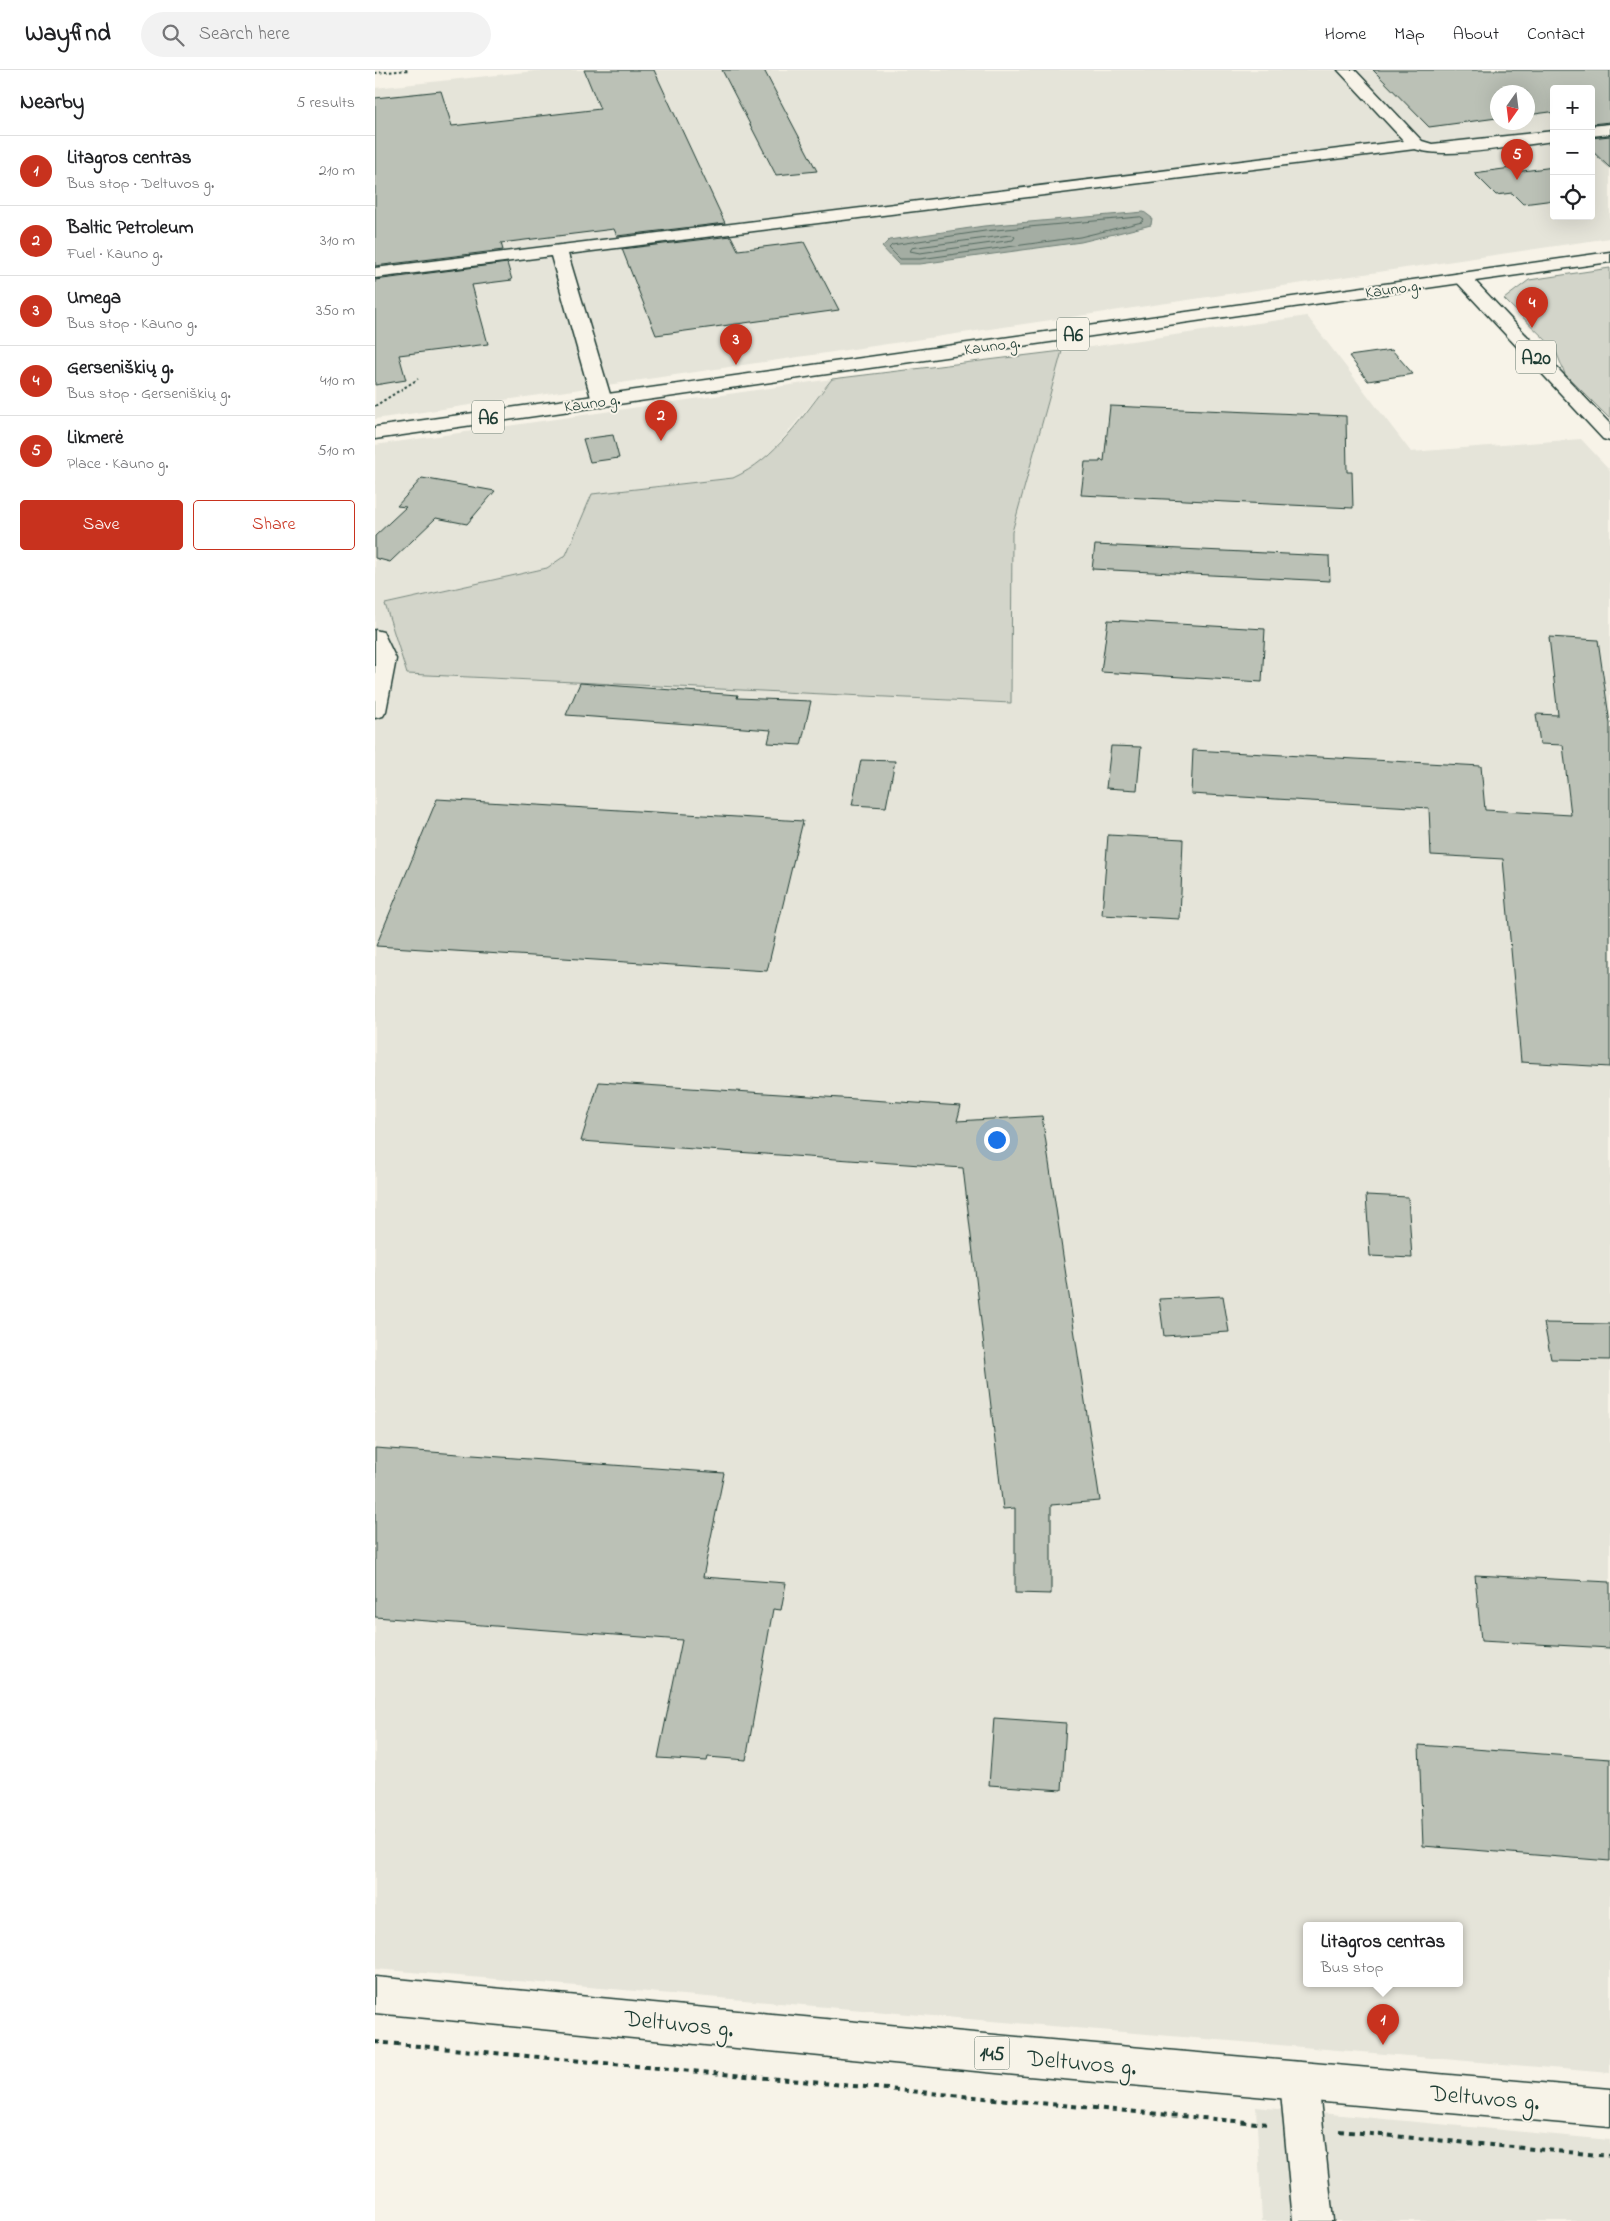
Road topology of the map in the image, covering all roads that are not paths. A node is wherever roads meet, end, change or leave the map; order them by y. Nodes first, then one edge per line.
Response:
1 (1346, 70) edge
2 (1610, 129) edge
3 (1595, 131) edge
4 (1550, 136) edge
5 (1415, 144) junction
6 (558, 250) junction
7 (1610, 257) edge
8 (375, 273) edge
9 (1462, 278) junction
10 (602, 401) junction
11 (375, 433) edge
12 (1610, 435) edge
13 (375, 637) edge
14 (375, 711) edge
15 (375, 1995) edge
16 (1299, 2081) junction
17 (1610, 2108) edge
18 (1313, 2221) edge

1 - 5 main road
2 - 3 main road
4 - 5 main road
5 - 6 main road
6 - 8 main road
6 - 10 main road
7 - 9 main road, Kauno g. / A6
9 - 10 main road, Kauno g. / A6
9 - 12 main road, A20
10 - 11 main road, Kauno g. / A6
13 - 14 main road
15 - 16 main road, Deltuvos g. / 145
16 - 17 main road, Deltuvos g. / 145
16 - 18 main road

